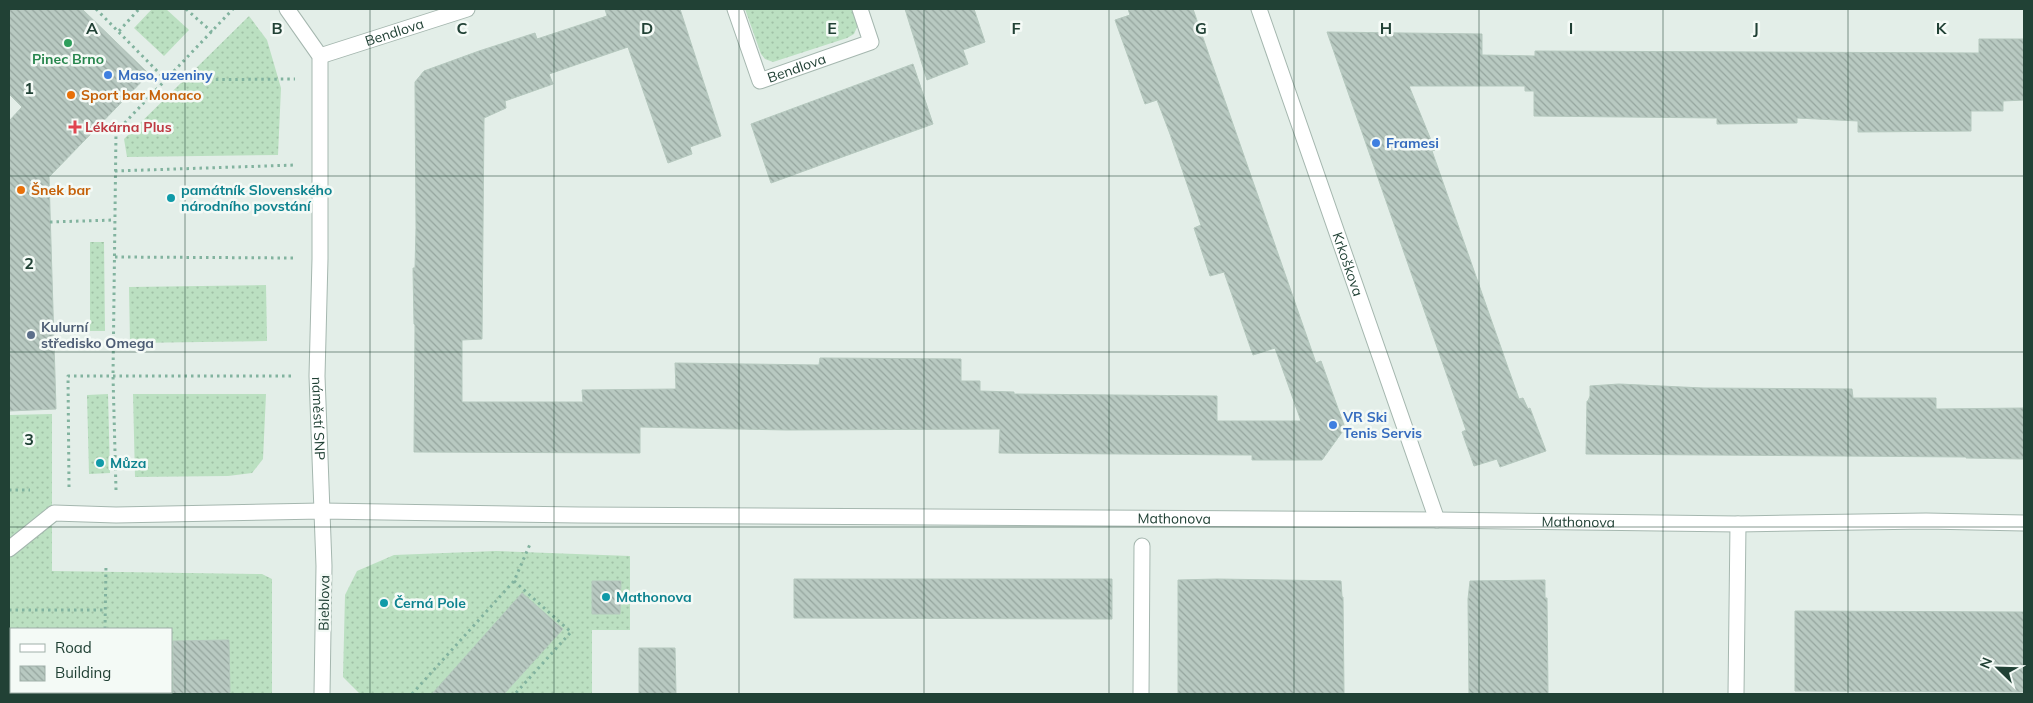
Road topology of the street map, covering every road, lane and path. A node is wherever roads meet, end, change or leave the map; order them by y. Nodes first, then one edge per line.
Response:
1 (96, 9) edge
2 (139, 9) edge
3 (186, 9) edge
4 (233, 9) edge
5 (287, 9) edge
6 (467, 9) edge
7 (735, 9) edge
8 (860, 9) edge
9 (1259, 9) edge
10 (119, 31) junction
11 (212, 32) junction
12 (320, 56) junction
13 (319, 79) junction
14 (166, 80) junction
15 (320, 166) junction
16 (115, 172) junction
17 (115, 220) junction
18 (50, 222) dead end
19 (114, 257) junction
20 (320, 259) junction
21 (113, 376) junction
22 (317, 376) junction
23 (68, 487) dead end
24 (9, 490) edge
25 (30, 490) dead end
26 (322, 511) junction
27 (116, 515) junction
28 (1438, 520) junction
29 (2024, 523) edge
30 (1738, 524) junction
31 (531, 542) dead end
32 (1142, 546) dead end
33 (9, 550) edge
34 (106, 564) dead end
35 (514, 581) junction
36 (9, 610) edge
37 (105, 610) junction
38 (105, 628) edge
39 (322, 694) edge
40 (412, 694) edge
41 (516, 694) edge
42 (1140, 694) edge
43 (1736, 694) edge

1 - 10 path
2 - 10 path
3 - 11 path
4 - 11 path
5 - 12 street
6 - 12 street, Bendlova
7 - 8 street, Bendlova
9 - 28 street, Krkoškova
10 - 14 path
11 - 14 path
12 - 13 street, náměstí SNP
13 - 14 path
13 - 15 street, náměstí SNP
14 - 16 path
15 - 16 path
15 - 20 street, náměstí SNP
16 - 17 path
17 - 18 path
17 - 19 path
19 - 20 path
19 - 21 path
20 - 22 street, náměstí SNP
21 - 22 path
21 - 23 path
21 - 27 path
22 - 26 street, náměstí SNP
24 - 25 path
26 - 27 street
26 - 28 street, Mathonova
26 - 39 street, Bieblova
27 - 33 street
28 - 30 street, Mathonova
29 - 30 street, Mathonova
30 - 43 street
31 - 35 path
32 - 42 street
34 - 37 path
35 - 40 path
35 - 41 path
36 - 37 path
37 - 38 path

